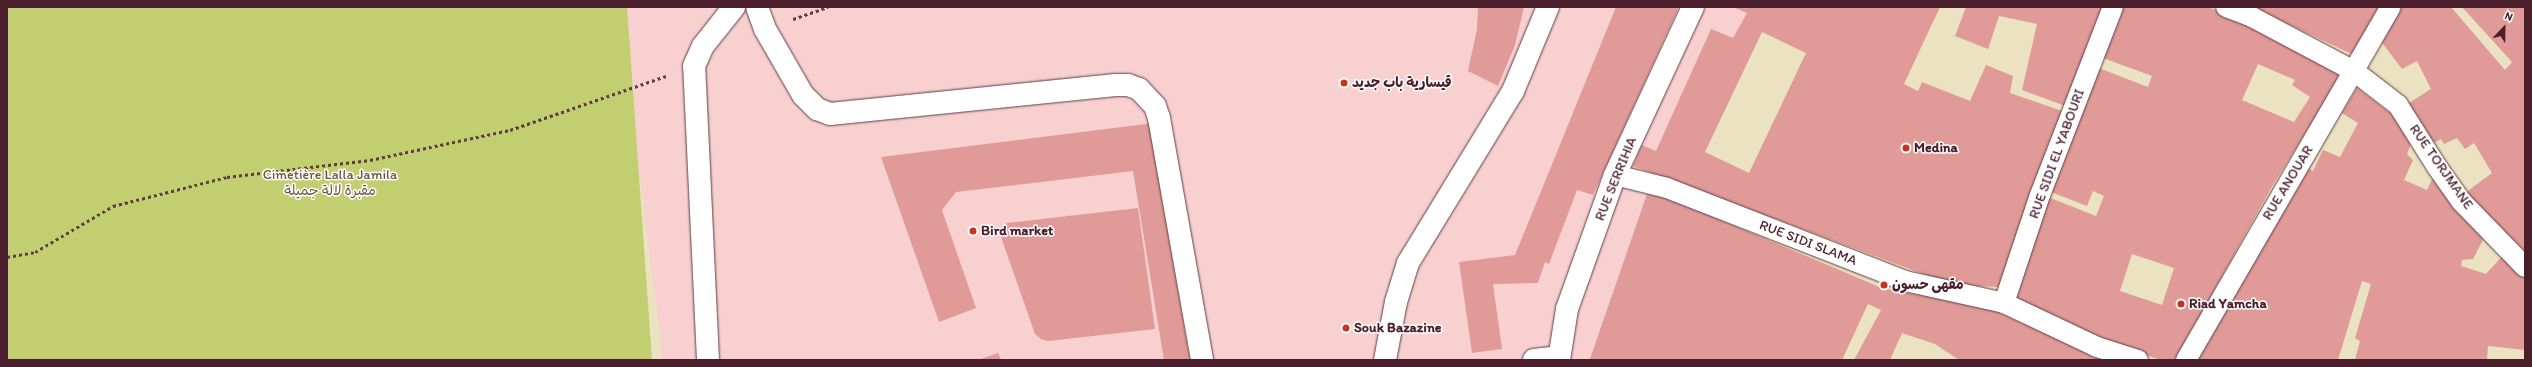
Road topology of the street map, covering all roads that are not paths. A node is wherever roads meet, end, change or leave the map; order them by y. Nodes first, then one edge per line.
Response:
1 (734, 7) edge
2 (757, 7) edge
3 (1548, 7) edge
4 (1693, 7) edge
5 (2113, 7) edge
6 (2226, 7) edge
7 (2391, 7) edge
8 (2354, 71) junction
9 (1615, 176) junction
10 (2525, 267) edge
11 (2004, 303) junction
12 (1559, 358) edge
13 (708, 360) edge
14 (1202, 360) edge
15 (1385, 360) edge
16 (1534, 360) edge
17 (2138, 360) edge
18 (2186, 360) edge

1 - 13 street
2 - 14 street
3 - 15 street
4 - 9 street, RUE SERRIHIA
5 - 11 street, RUE SIDI EL YABOURI
6 - 8 street, RUE TORJMANE
7 - 8 street, RUE ANOUAR
8 - 10 street, RUE TORJMANE
8 - 18 street, RUE ANOUAR
9 - 11 street, RUE SIDI SLAMA
9 - 12 street, RUE SERRIHIA
11 - 17 street, RUE SIDI SLAMA
12 - 16 street

